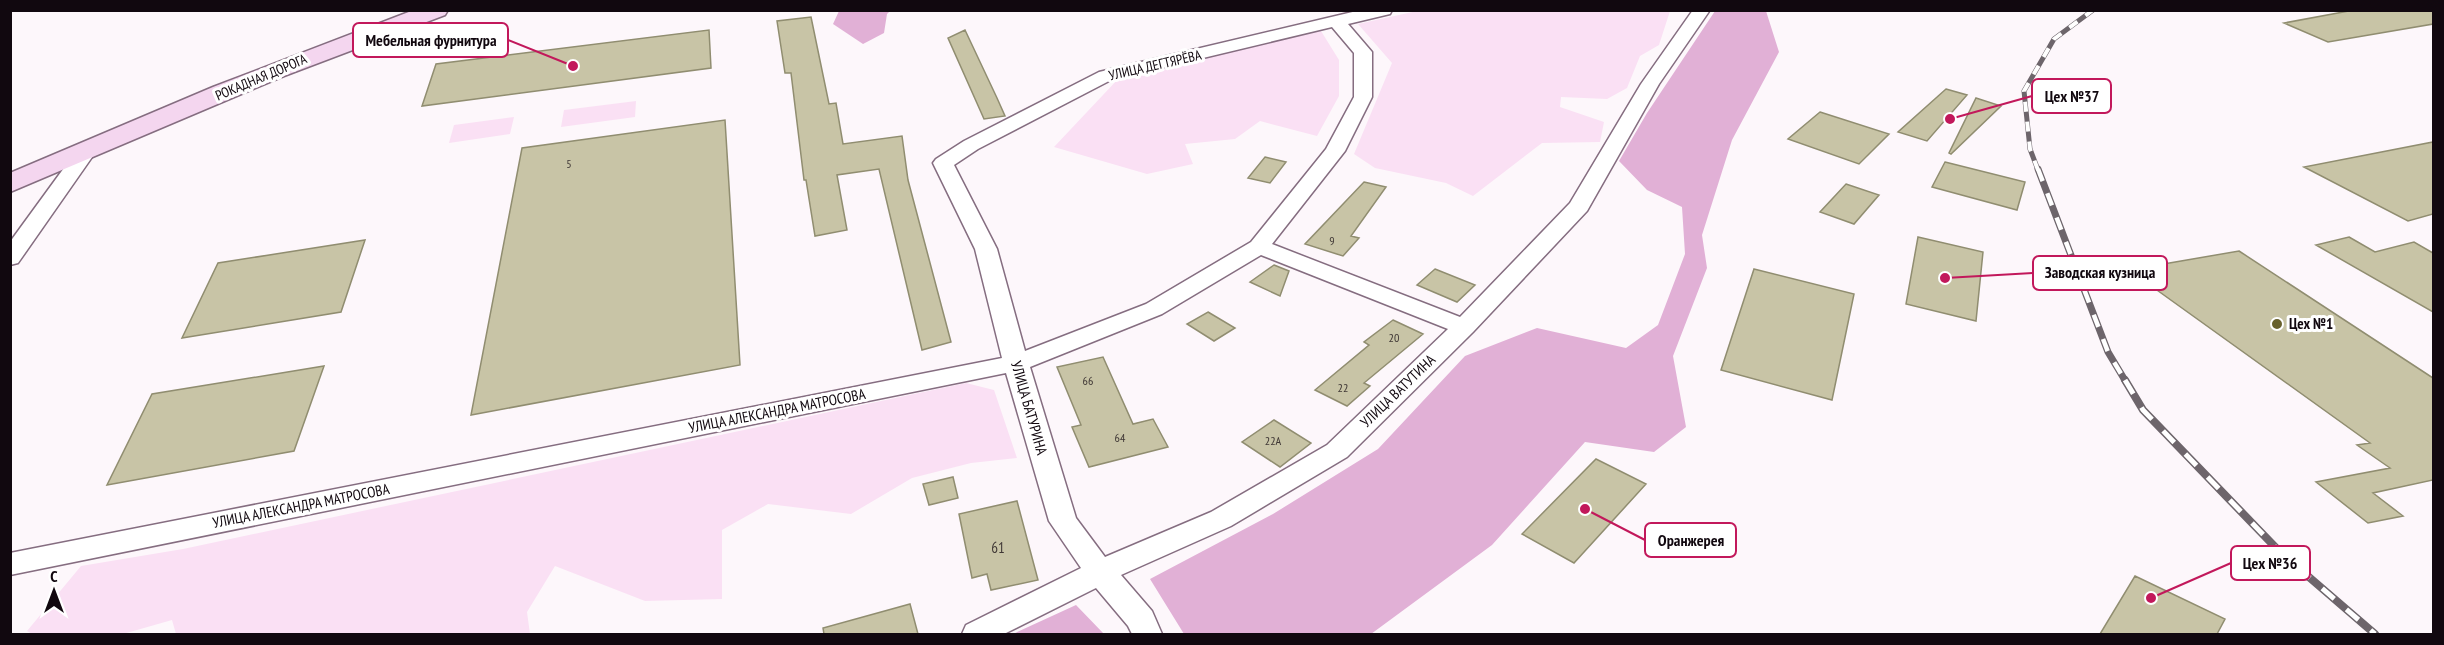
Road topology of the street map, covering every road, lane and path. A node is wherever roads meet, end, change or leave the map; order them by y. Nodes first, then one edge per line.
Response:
1 (437, 10) edge
2 (1384, 10) edge
3 (1702, 10) edge
4 (1337, 22) junction
5 (87, 150) junction
6 (943, 164) joint
7 (10, 184) edge
8 (1259, 247) junction
9 (10, 258) edge
10 (1464, 327) junction
11 (1016, 363) junction
12 (10, 564) edge
13 (1100, 572) junction
14 (977, 634) edge
15 (1147, 634) edge

1 - 5 main road, РОКАДНАЯ ДОРОГА
2 - 4 street, УЛИЦА ДЕГТЯРЁВА
3 - 10 street, УЛИЦА ВАТУТИНА
4 - 6 street, УЛИЦА ДЕГТЯРЁВА
4 - 8 street, УЛИЦА АЛЕКСАНДРА МАТРОСОВА
5 - 7 main road, РОКАДНАЯ ДОРОГА
5 - 9 street
6 - 11 street, УЛИЦА БАТУРИНА
8 - 10 street
8 - 11 street, УЛИЦА АЛЕКСАНДРА МАТРОСОВА
10 - 13 street, УЛИЦА ВАТУТИНА
11 - 12 street, УЛИЦА АЛЕКСАНДРА МАТРОСОВА
11 - 13 street, УЛИЦА БАТУРИНА
13 - 14 street, УЛИЦА ВАТУТИНА
13 - 15 street, УЛИЦА БАТУРИНА

